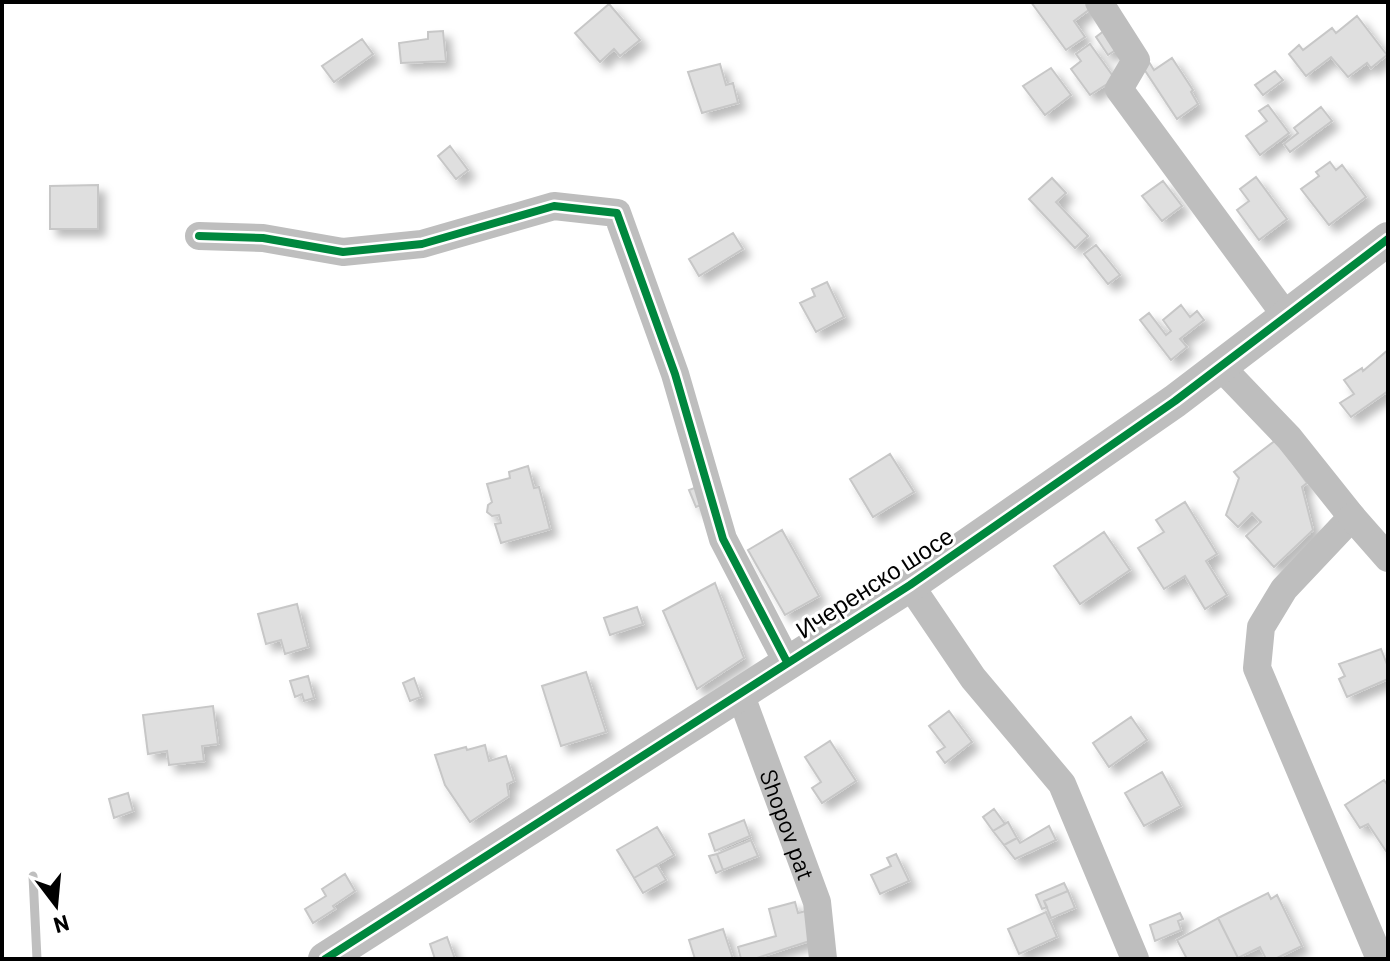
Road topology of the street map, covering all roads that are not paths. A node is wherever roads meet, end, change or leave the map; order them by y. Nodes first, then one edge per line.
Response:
1 (1099, 2) edge
2 (199, 236) dead end
3 (1388, 239) edge
4 (1286, 316) junction
5 (1220, 366) junction
6 (1352, 517) junction
7 (1388, 558) edge
8 (910, 585) junction
9 (787, 662) junction
10 (740, 693) junction
11 (325, 959) edge
12 (823, 959) edge
13 (1135, 959) edge
14 (1380, 959) edge

1 - 4 street
2 - 9 street
3 - 4 street, Ичеренско шосе
4 - 5 street, Ичеренско шосе
5 - 6 street
5 - 8 street, Ичеренско шосе
6 - 7 street
6 - 14 street
8 - 9 street, Ичеренско шосе
8 - 13 street
9 - 10 street, Ичеренско шосе
10 - 11 street, Ичеренско шосе
10 - 12 street, Shopov pat

